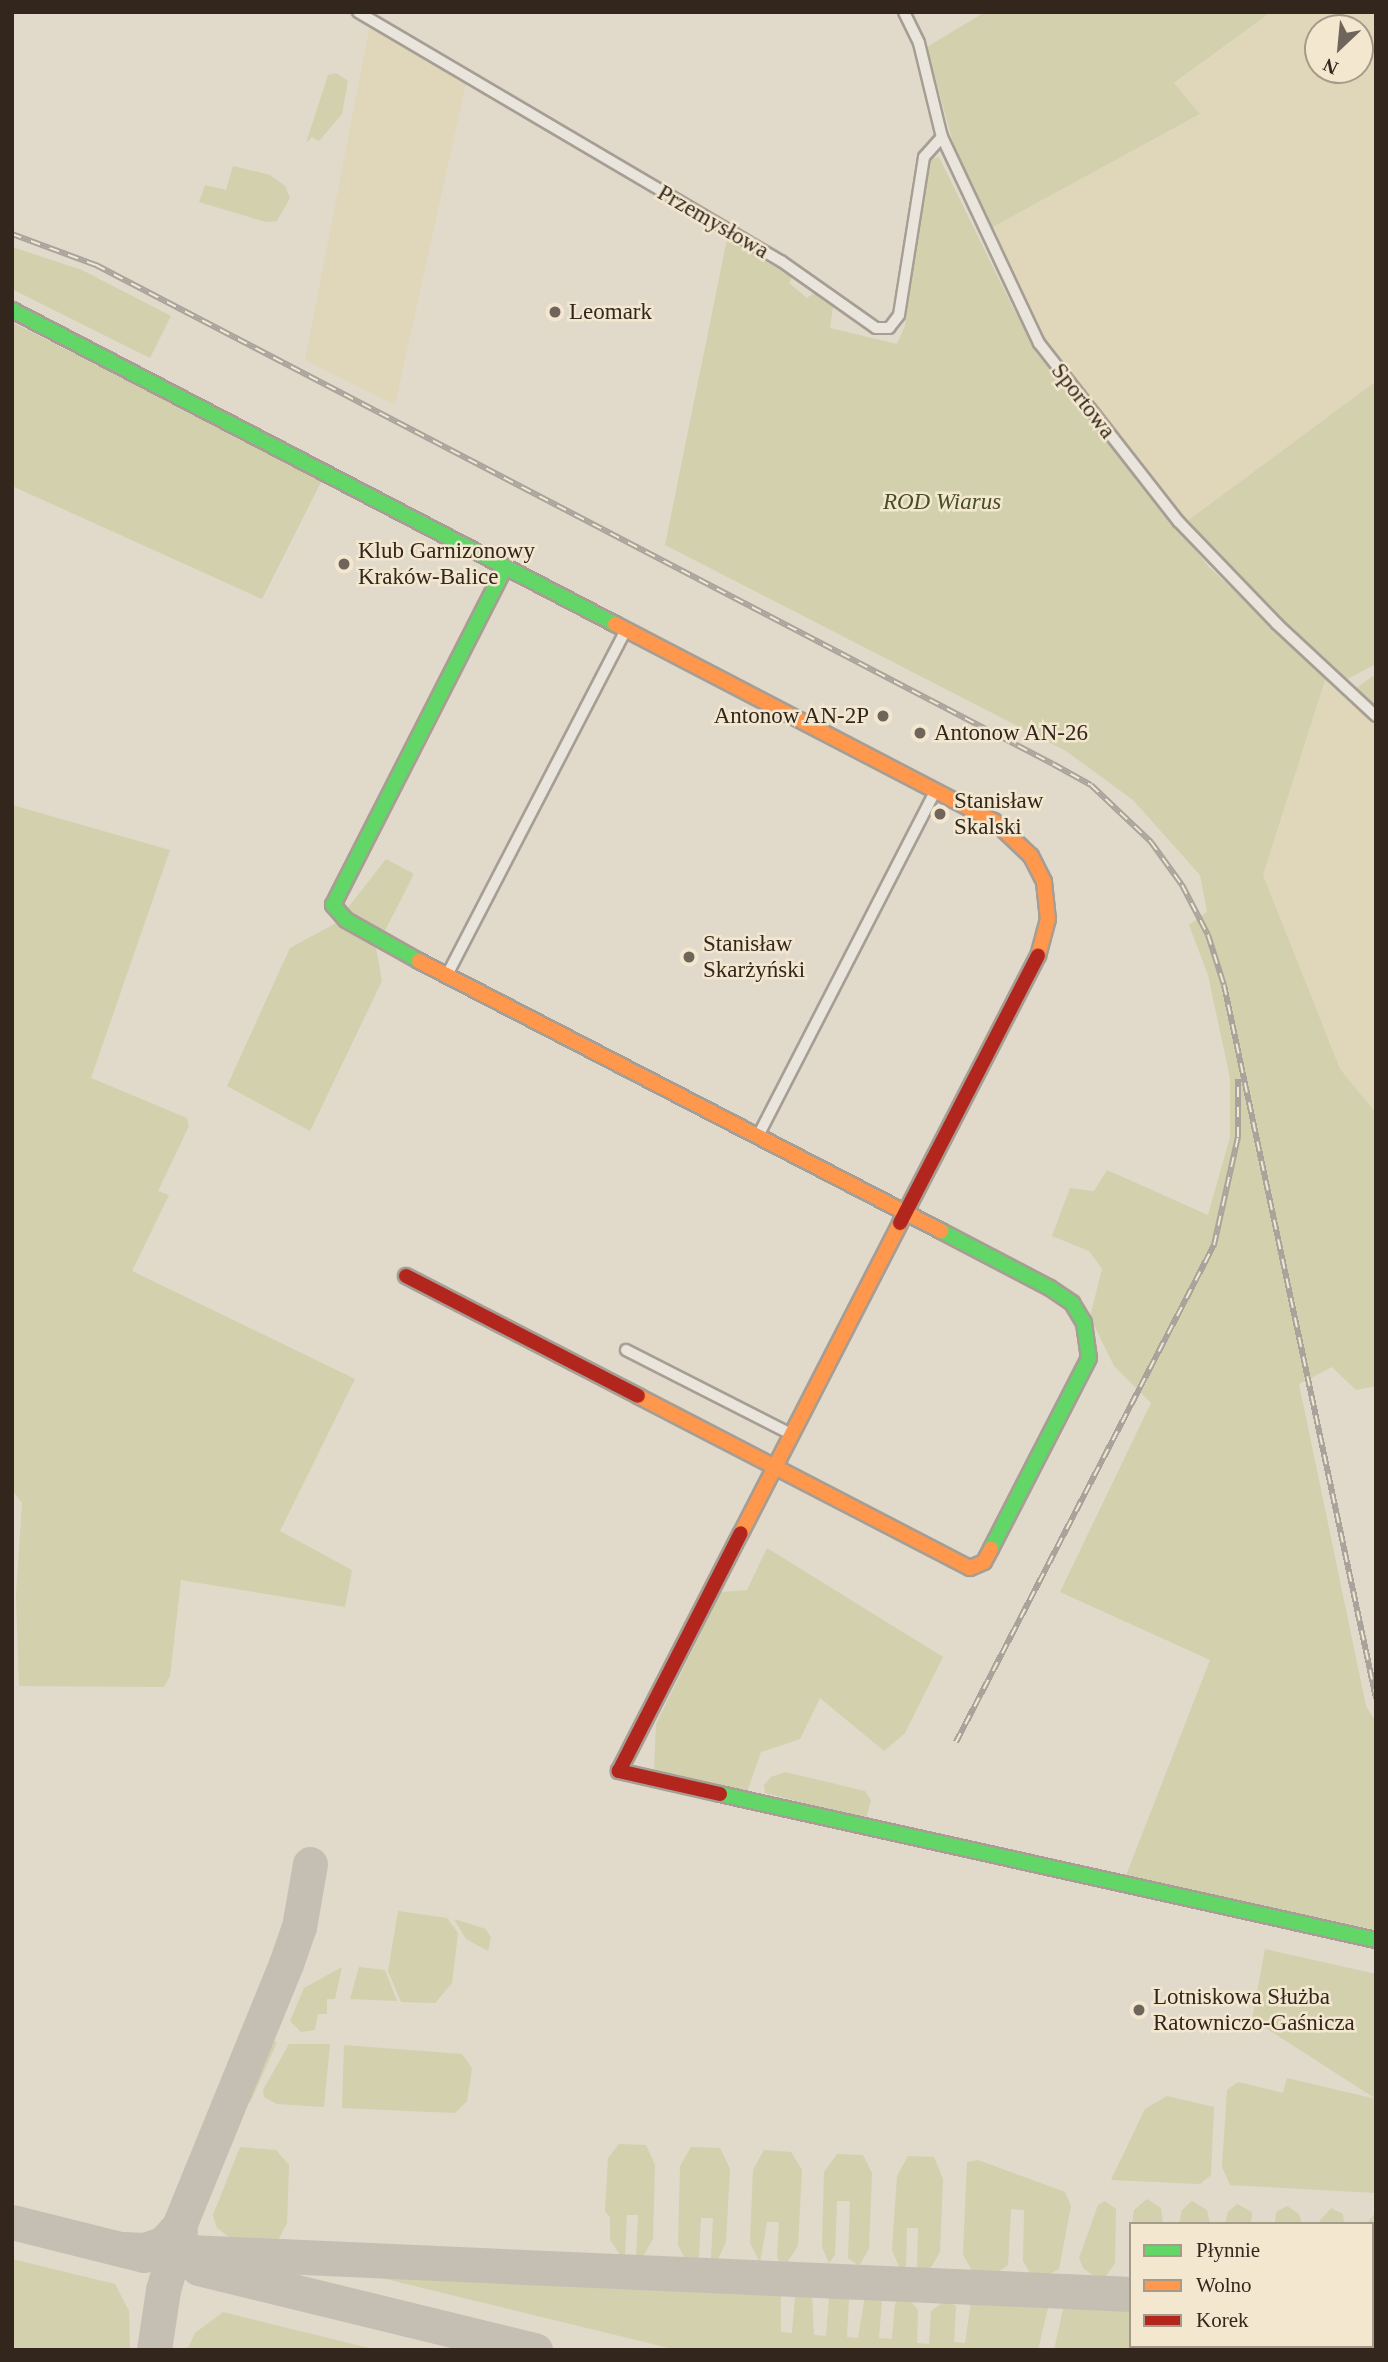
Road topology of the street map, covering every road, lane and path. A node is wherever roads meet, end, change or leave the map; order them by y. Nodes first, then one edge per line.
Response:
1 (358, 12) edge
2 (904, 12) edge
3 (942, 137) junction
4 (12, 310) edge
5 (505, 568) junction
6 (625, 631) junction
7 (1376, 716) edge
8 (935, 791) junction
9 (447, 975) junction
10 (758, 1136) junction
11 (905, 1212) junction
12 (406, 1276) dead end
13 (625, 1350) dead end
14 (791, 1434) junction
15 (774, 1466) junction
16 (1376, 1940) edge

1 - 3 street, Przemysłowa
2 - 3 street, Sportowa
3 - 7 street, Sportowa
4 - 5 street
5 - 6 street
5 - 9 street
6 - 8 street
6 - 9 street
8 - 10 street
8 - 11 street
9 - 10 street
10 - 11 street
11 - 14 street
11 - 15 street
12 - 15 street
13 - 14 street
14 - 15 street
15 - 16 street

